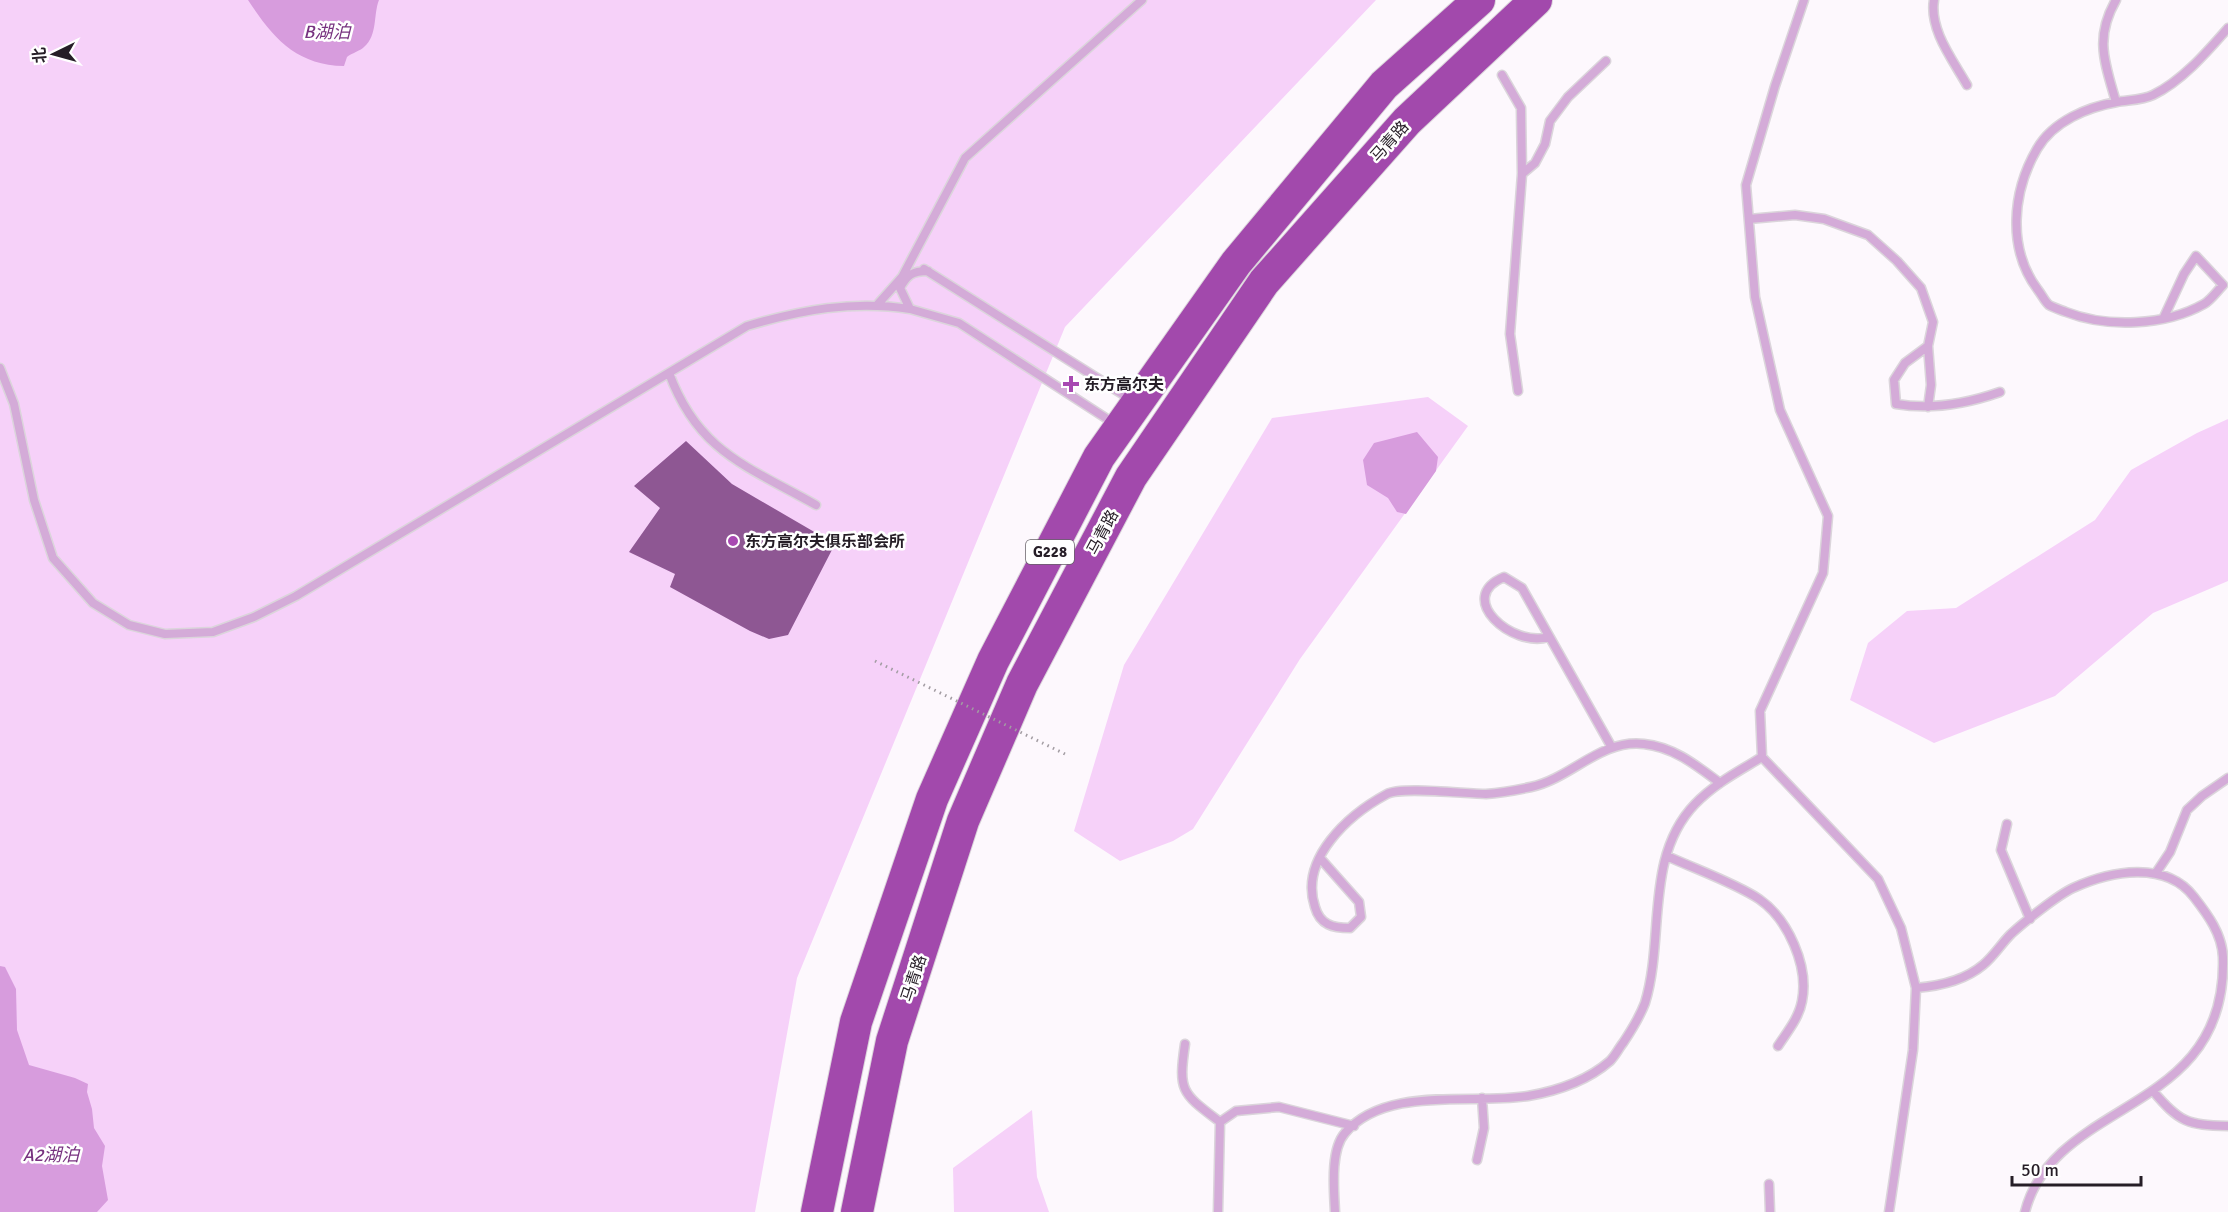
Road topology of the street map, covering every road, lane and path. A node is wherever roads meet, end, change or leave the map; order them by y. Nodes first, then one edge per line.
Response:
1 (1142, 0) edge
2 (1479, 0) edge
3 (1536, 0) edge
4 (1804, 0) edge
5 (1934, 0) edge
6 (2116, 0) edge
7 (2228, 28) edge
8 (1606, 61) dead end
9 (1502, 75) dead end
10 (1967, 85) dead end
11 (2116, 102) junction
12 (1522, 174) junction
13 (1749, 219) junction
14 (912, 261) junction
15 (928, 271) junction
16 (878, 304) junction
17 (910, 309) junction
18 (2164, 317) junction
19 (1928, 346) junction
20 (0, 368) edge
21 (669, 373) junction
22 (1518, 391) dead end
23 (2000, 392) dead end
24 (1928, 407) junction
25 (1128, 415) junction
26 (816, 505) dead end
27 (1548, 637) junction
28 (875, 661) dead end
29 (1611, 746) junction
30 (1069, 756) dead end
31 (1762, 757) junction
32 (2228, 778) edge
33 (1720, 783) junction
34 (2007, 824) dead end
35 (1667, 856) junction
36 (1320, 858) junction
37 (2156, 873) junction
38 (2030, 920) junction
39 (2228, 935) edge
40 (2217, 937) junction
41 (1916, 988) junction
42 (1185, 1044) dead end
43 (1778, 1046) dead end
44 (2153, 1091) junction
45 (1482, 1098) junction
46 (1220, 1122) junction
47 (1354, 1126) junction
48 (2228, 1126) edge
49 (1477, 1160) dead end
50 (1769, 1184) dead end
51 (817, 1212) edge
52 (857, 1212) edge
53 (1218, 1212) edge
54 (1335, 1212) edge
55 (1770, 1212) edge
56 (1889, 1212) edge
57 (2025, 1212) edge

1 - 14 lane
2 - 25 highway, G228
3 - 52 highway, 马青路 / G228
4 - 13 lane
5 - 10 lane
6 - 11 lane
7 - 11 lane
8 - 12 lane
9 - 12 lane
11 - 18 lane
12 - 22 lane
13 - 19 lane
13 - 31 lane
14 - 15 lane
14 - 16 lane
15 - 17 lane
15 - 25 lane
16 - 17 lane
16 - 21 lane
17 - 25 lane
18 - 18 lane
19 - 24 lane
19 - 24 lane
20 - 21 lane
21 - 26 lane
23 - 24 lane
25 - 51 highway, G228
27 - 27 lane
27 - 29 lane
28 - 30 path, bridge
29 - 33 lane
29 - 36 lane
31 - 33 lane
31 - 41 lane
32 - 37 lane
33 - 35 lane
34 - 38 lane
35 - 43 lane
35 - 45 lane
36 - 36 lane
37 - 38 lane
37 - 40 lane
38 - 41 lane
39 - 40 lane
40 - 44 lane
41 - 56 lane
42 - 46 lane
44 - 48 lane
44 - 57 lane
45 - 47 lane
45 - 49 lane
46 - 47 lane
46 - 53 lane
47 - 54 lane
50 - 55 lane

